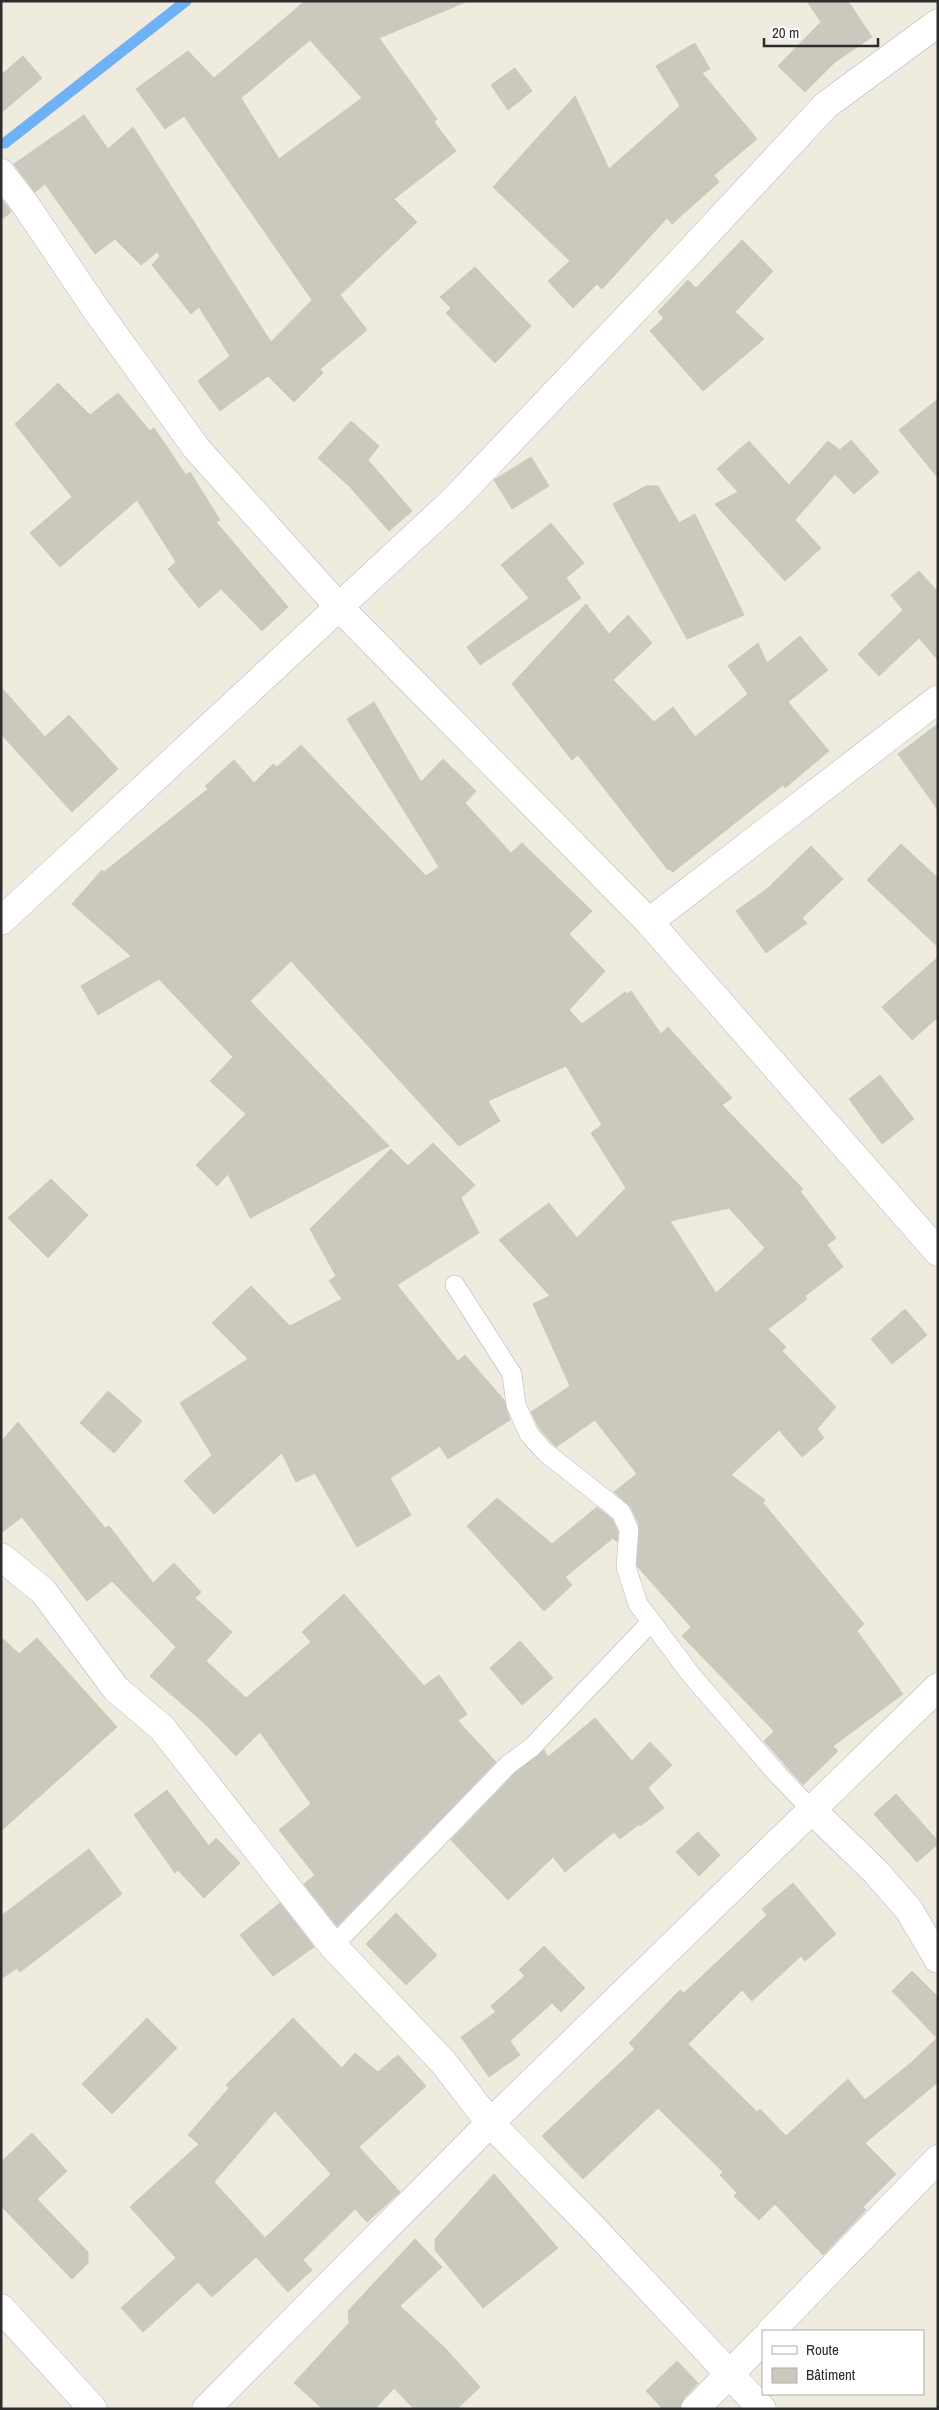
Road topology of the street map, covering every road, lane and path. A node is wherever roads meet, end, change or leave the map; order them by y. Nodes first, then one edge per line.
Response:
1 (938, 23) edge
2 (1, 173) edge
3 (339, 607) junction
4 (938, 699) edge
5 (1, 921) edge
6 (649, 922) junction
7 (938, 1252) edge
8 (455, 1285) dead end
9 (1, 1557) edge
10 (651, 1622) junction
11 (938, 1687) edge
12 (811, 1809) junction
13 (333, 1946) junction
14 (938, 1959) edge
15 (490, 2122) junction
16 (938, 2159) edge
17 (1, 2308) edge
18 (772, 2330) edge
19 (762, 2341) edge
20 (730, 2373) junction
21 (93, 2409) edge
22 (206, 2409) edge
23 (695, 2409) edge
24 (762, 2409) edge

1 - 3 street
2 - 3 street
3 - 5 street
3 - 6 street
4 - 6 street
6 - 7 street
8 - 10 lane
9 - 13 street
10 - 12 lane
10 - 13 lane
11 - 12 street
12 - 14 street
12 - 15 street
13 - 15 street
15 - 20 street
15 - 22 street
16 - 18 street
17 - 21 street
19 - 20 street
20 - 23 street
20 - 24 street

